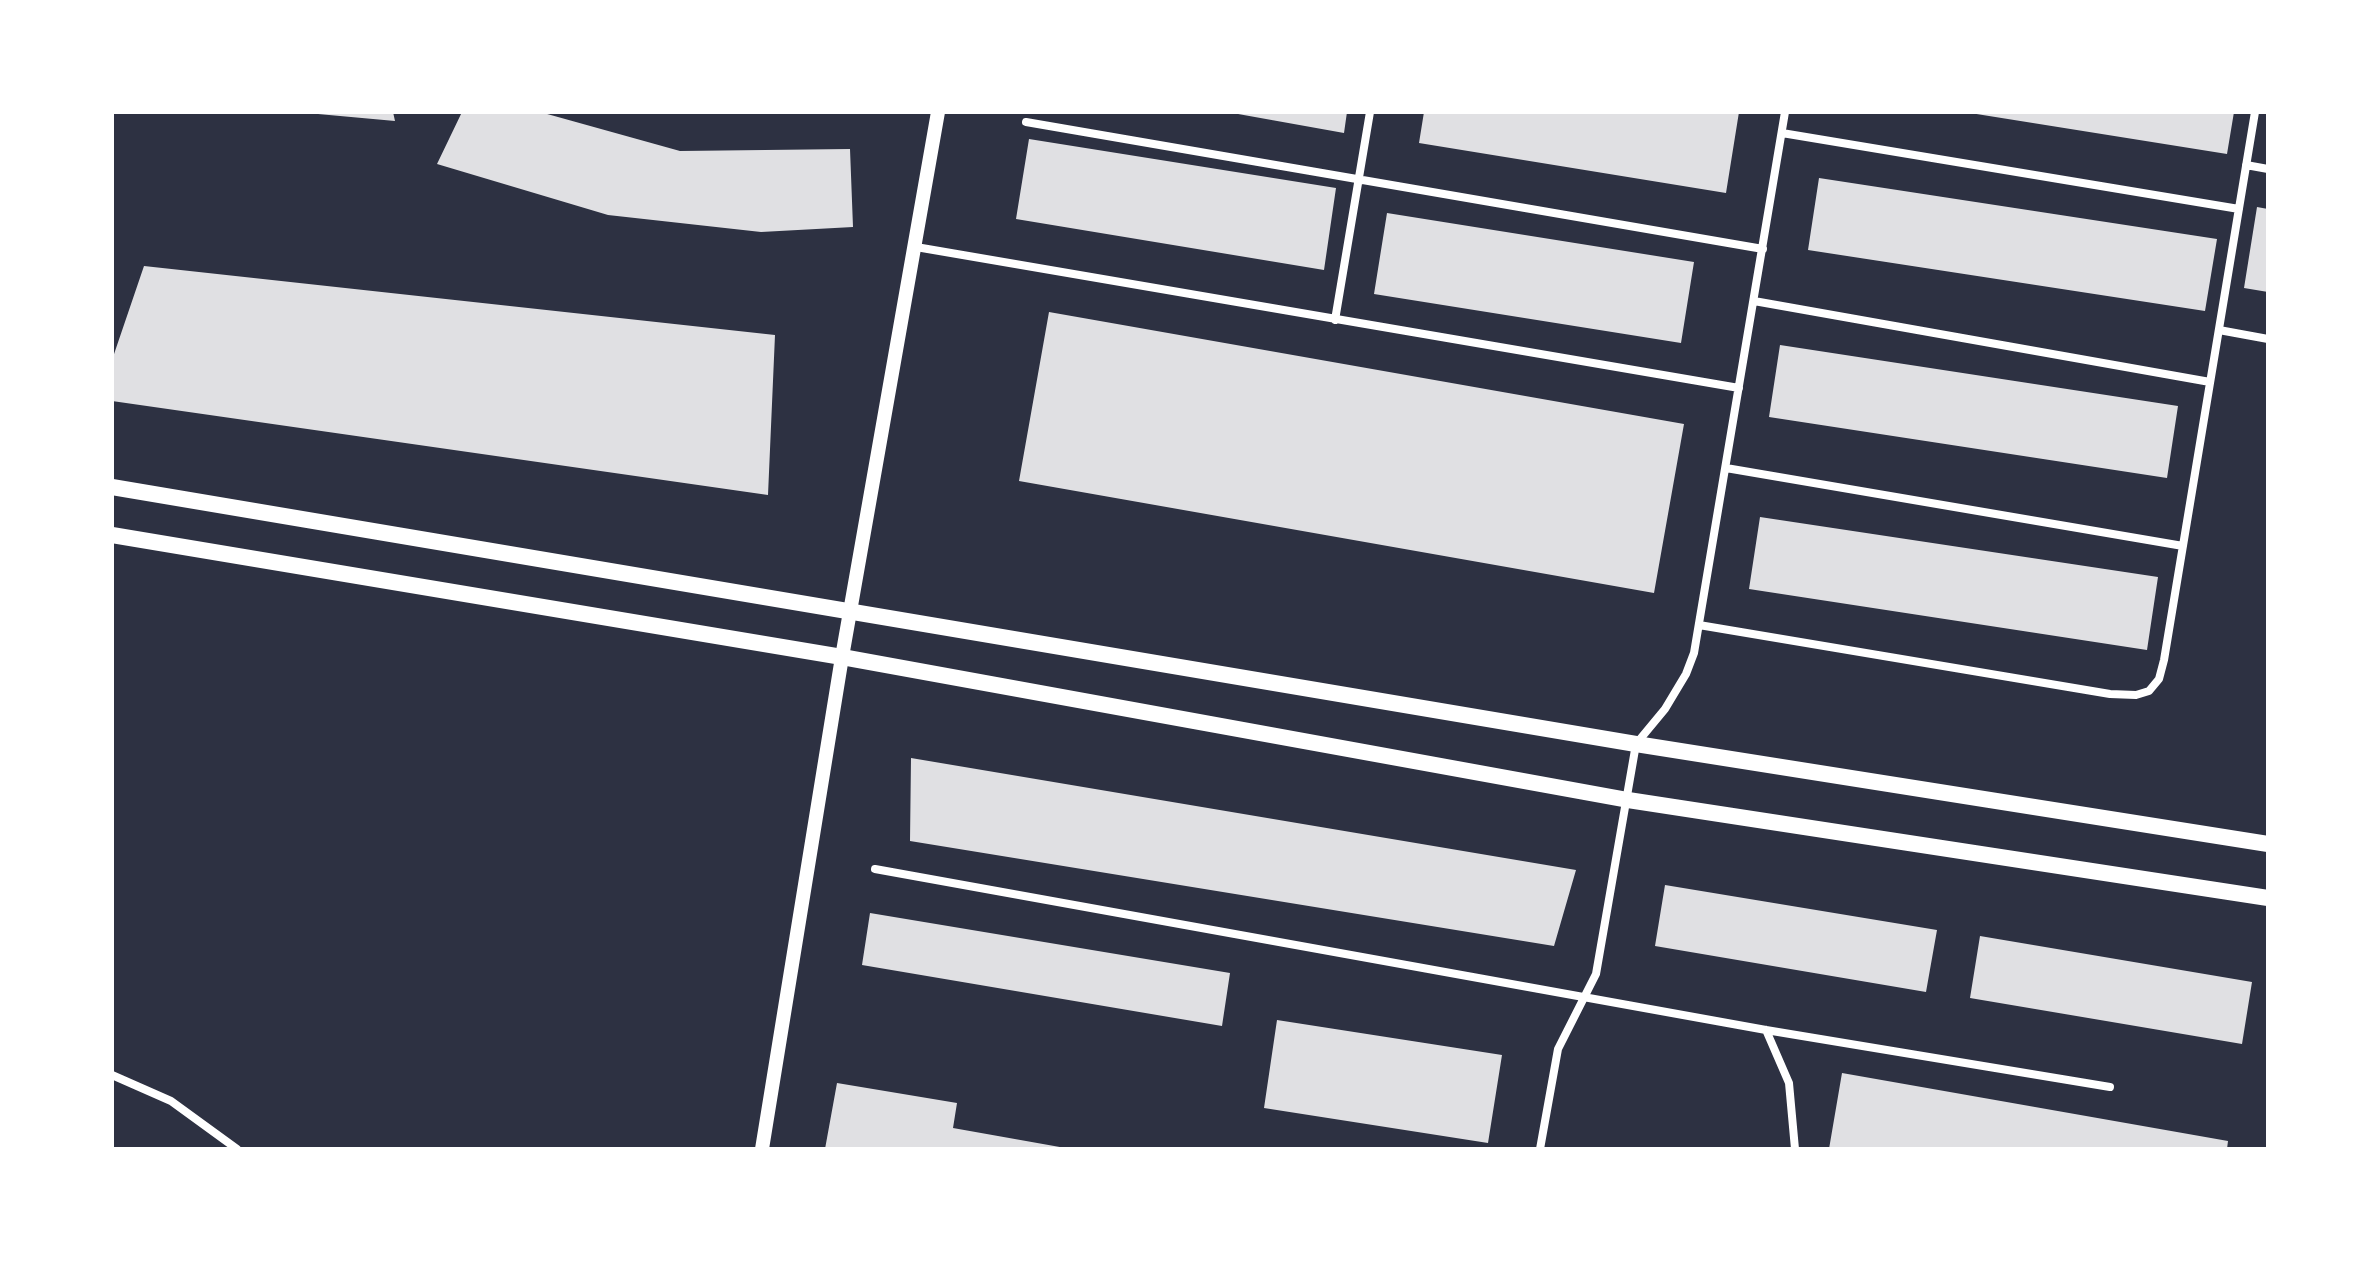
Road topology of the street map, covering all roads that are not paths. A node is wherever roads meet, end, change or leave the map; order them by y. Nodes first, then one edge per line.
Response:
1 (938, 112) edge
2 (1370, 112) edge
3 (1785, 112) edge
4 (2255, 112) edge
5 (1026, 122) dead end
6 (1782, 133) junction
7 (2246, 165) junction
8 (2268, 169) edge
9 (1359, 177) junction
10 (2239, 209) junction
11 (916, 247) junction
12 (1763, 249) junction
13 (1754, 301) junction
14 (1335, 320) junction
15 (2219, 330) junction
16 (2268, 339) edge
17 (2210, 382) junction
18 (1739, 388) junction
19 (1726, 468) junction
20 (112, 487) edge
21 (112, 535) edge
22 (2183, 546) junction
23 (850, 614) junction
24 (1699, 625) junction
25 (842, 657) junction
26 (1636, 744) junction
27 (1628, 800) junction
28 (2268, 844) edge
29 (875, 869) dead end
30 (2268, 898) edge
31 (1586, 996) junction
32 (1766, 1030) junction
33 (112, 1075) edge
34 (2110, 1087) dead end
35 (237, 1149) edge
36 (762, 1149) edge
37 (1540, 1149) edge
38 (1795, 1149) edge

1 - 11 street
2 - 9 street
3 - 6 street
4 - 7 street
5 - 9 street
6 - 10 street
6 - 12 street
7 - 8 street
7 - 10 street
9 - 12 street
9 - 14 street
10 - 15 street
11 - 14 street
11 - 23 street
12 - 13 street
13 - 17 street
13 - 18 street
14 - 18 street
15 - 16 street
15 - 17 street
17 - 22 street
18 - 19 street
19 - 22 street
19 - 24 street
20 - 23 main road
21 - 25 main road
22 - 24 street
23 - 25 street
23 - 26 main road
24 - 26 street
25 - 27 main road
25 - 36 street
26 - 27 street
26 - 28 main road
27 - 30 main road
27 - 31 street
29 - 31 street
31 - 32 street
31 - 37 street
32 - 34 street
32 - 38 street
33 - 35 street

